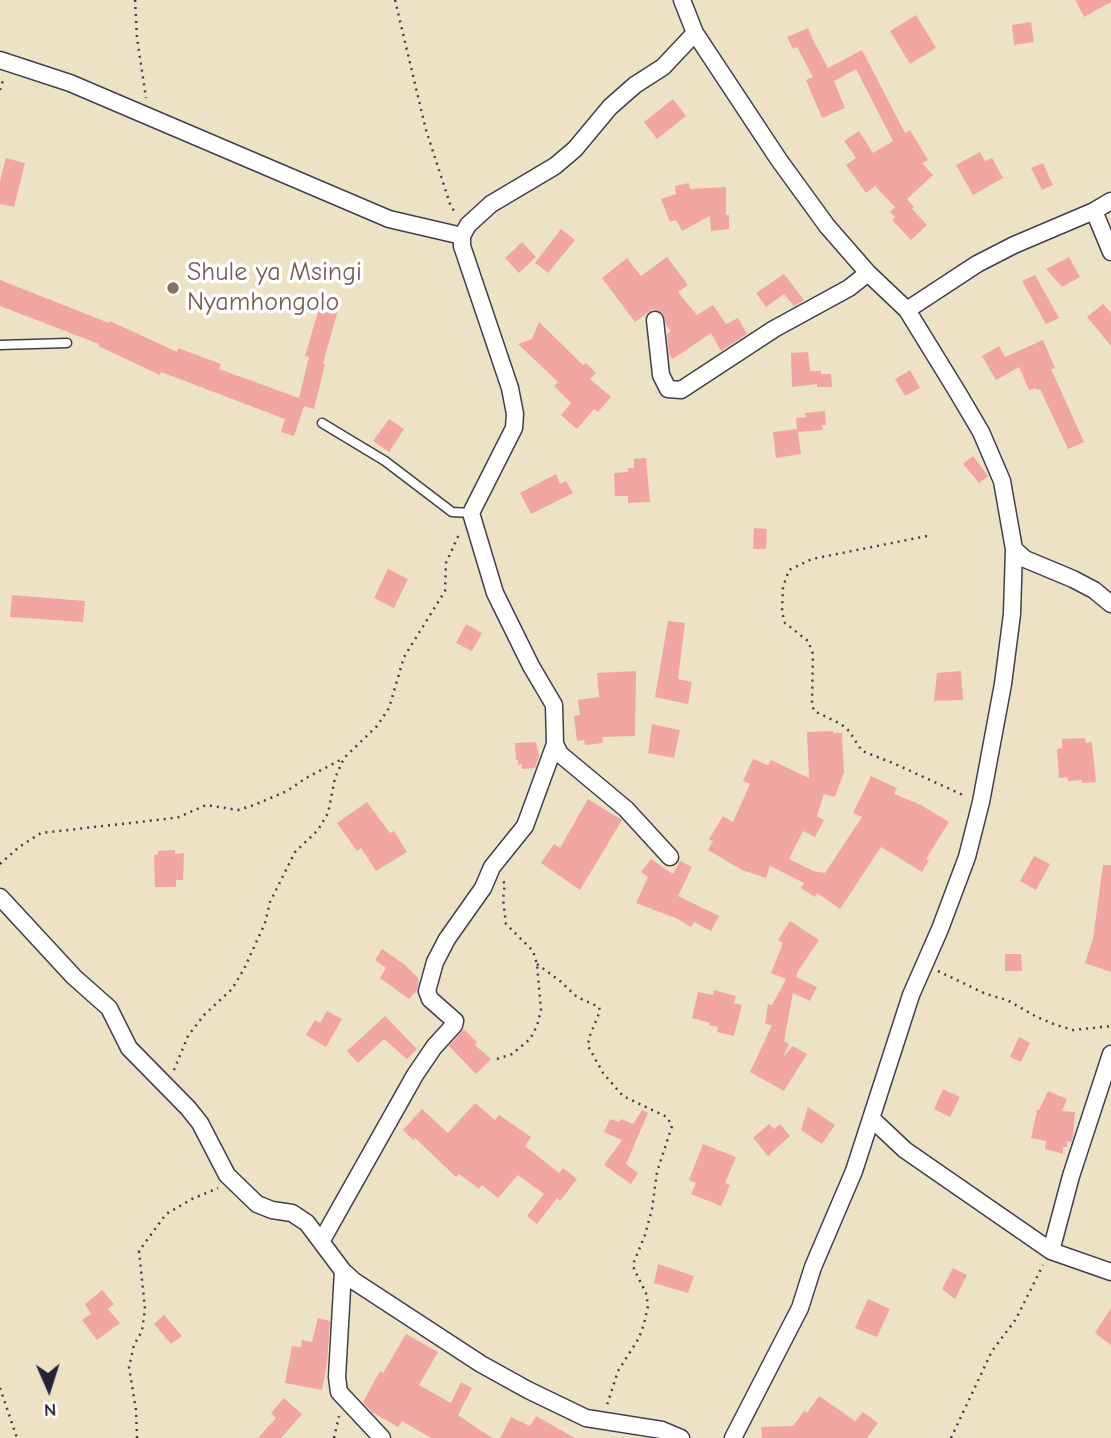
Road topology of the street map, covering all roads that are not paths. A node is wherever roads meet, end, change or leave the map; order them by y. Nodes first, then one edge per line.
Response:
1 (682, 0) edge
2 (695, 33) junction
3 (0, 60) edge
4 (1111, 201) edge
5 (1094, 211) junction
6 (465, 231) junction
7 (1111, 252) edge
8 (868, 273) junction
9 (906, 310) junction
10 (655, 320) dead end
11 (68, 343) dead end
12 (0, 345) edge
13 (322, 423) dead end
14 (472, 516) junction
15 (1014, 550) junction
16 (1111, 604) edge
17 (555, 744) junction
18 (670, 858) dead end
19 (0, 897) edge
20 (1111, 1054) edge
21 (871, 1118) junction
22 (322, 1240) junction
23 (1051, 1251) junction
24 (343, 1271) junction
25 (1111, 1272) edge
26 (382, 1438) edge
27 (681, 1438) edge
28 (733, 1438) edge

1 - 2 street
2 - 6 street
2 - 8 street
3 - 6 street
4 - 5 street
5 - 7 street
5 - 9 street
6 - 14 street
8 - 9 street
8 - 10 street
9 - 15 street
11 - 12 lane
13 - 14 lane
14 - 17 street
15 - 16 street
15 - 21 street
17 - 18 street
17 - 22 street
19 - 22 street
20 - 23 street
21 - 23 street
21 - 28 street
22 - 24 street
23 - 25 street
24 - 26 street
24 - 27 street

